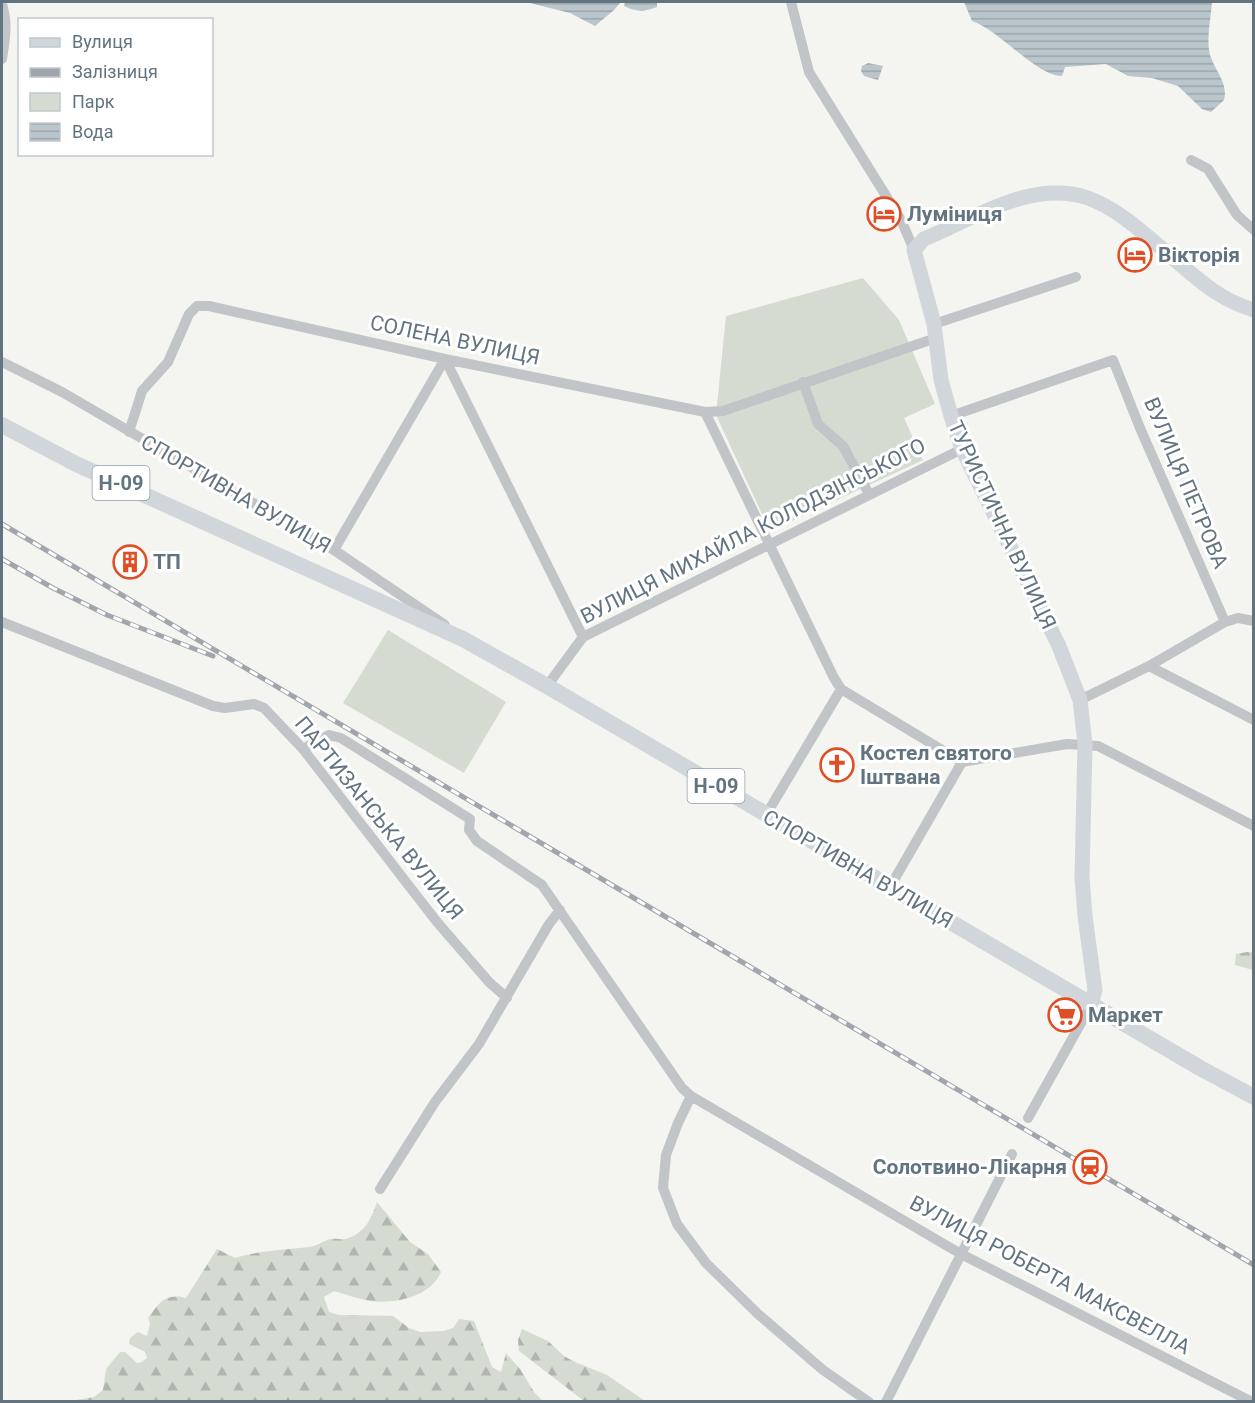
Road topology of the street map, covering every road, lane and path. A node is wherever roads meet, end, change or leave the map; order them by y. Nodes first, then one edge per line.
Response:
1 (791, 2) edge
2 (2, 4) edge
3 (2, 59) edge
4 (1191, 160) dead end
5 (1254, 230) edge
6 (914, 250) junction
7 (1076, 277) dead end
8 (1254, 310) edge
9 (935, 331) junction
10 (446, 359) junction
11 (2, 362) edge
12 (803, 382) junction
13 (705, 412) junction
14 (951, 416) junction
15 (2, 426) edge
16 (129, 432) junction
17 (962, 449) junction
18 (869, 494) junction
19 (769, 543) junction
20 (334, 550) junction
21 (1254, 621) edge
22 (2, 622) edge
23 (1225, 622) junction
24 (583, 637) junction
25 (463, 639) junction
26 (1149, 666) junction
27 (547, 686) junction
28 (842, 689) junction
29 (1080, 700) junction
30 (1254, 720) edge
31 (1085, 744) junction
32 (303, 749) junction
33 (962, 762) junction
34 (766, 815) junction
35 (1254, 826) edge
36 (890, 887) junction
37 (560, 910) junction
38 (507, 998) junction
39 (1091, 1005) junction
40 (691, 1096) junction
41 (1254, 1097) edge
42 (1029, 1118) dead end
43 (1012, 1154) dead end
44 (380, 1189) dead end
45 (961, 1254) junction
46 (869, 1401) edge
47 (886, 1401) edge
48 (1252, 1401) edge

1 - 6 street, ТУРИСТИЧНА ВУЛИЦЯ
2 - 3 street
4 - 5 street
6 - 8 street
6 - 9 street, ТУРИСТИЧНА ВУЛИЦЯ
7 - 9 street
9 - 12 street
9 - 14 street, ТУРИСТИЧНА ВУЛИЦЯ
10 - 13 street, СОЛЕНА ВУЛИЦЯ
10 - 16 street, СОЛЕНА ВУЛИЦЯ
10 - 20 street
10 - 24 street
11 - 16 street, СПОРТИВНА ВУЛИЦЯ
12 - 13 street
12 - 18 street
13 - 19 street
14 - 17 street, ТУРИСТИЧНА ВУЛИЦЯ
14 - 23 street, ВУЛИЦЯ ПЕТРОВА
15 - 25 main road, СПОРТИВНА ВУЛИЦЯ / Н-09
16 - 20 street, СПОРТИВНА ВУЛИЦЯ
17 - 18 street, ВУЛИЦЯ МИХАЙЛА КОЛОДЗІНСЬКОГО
17 - 29 street, ТУРИСТИЧНА ВУЛИЦЯ
18 - 19 street, ВУЛИЦЯ МИХАЙЛА КОЛОДЗІНСЬКОГО
19 - 24 street, ВУЛИЦЯ МИХАЙЛА КОЛОДЗІНСЬКОГО
19 - 28 street
20 - 25 street, СПОРТИВНА ВУЛИЦЯ
21 - 23 street
22 - 32 street, ПАРТИЗАНСЬКА ВУЛИЦЯ
23 - 26 street
24 - 27 street, ВУЛИЦЯ МИХАЙЛА КОЛОДЗІНСЬКОГО
25 - 27 main road, СПОРТИВНА ВУЛИЦЯ / Н-09
26 - 29 street
26 - 30 street
27 - 34 main road, СПОРТИВНА ВУЛИЦЯ / Н-09
28 - 33 street
28 - 34 street
29 - 31 street, ТУРИСТИЧНА ВУЛИЦЯ
31 - 33 street
31 - 35 street
31 - 39 street, ТУРИСТИЧНА ВУЛИЦЯ
32 - 37 street, ВУЛИЦЯ РОБЕРТА МАКСВЕЛЛА
32 - 38 street, ПАРТИЗАНСЬКА ВУЛИЦЯ
33 - 36 street
34 - 36 main road, СПОРТИВНА ВУЛИЦЯ / Н-09
36 - 39 main road, СПОРТИВНА ВУЛИЦЯ / Н-09
37 - 38 street
37 - 40 street, ВУЛИЦЯ РОБЕРТА МАКСВЕЛЛА
38 - 44 street
39 - 41 main road, СПОРТИВНА ВУЛИЦЯ / Н-09
39 - 42 street
40 - 45 street, ВУЛИЦЯ РОБЕРТА МАКСВЕЛЛА
40 - 46 street
43 - 45 street
45 - 47 street
45 - 48 street, ВУЛИЦЯ РОБЕРТА МАКСВЕЛЛА

